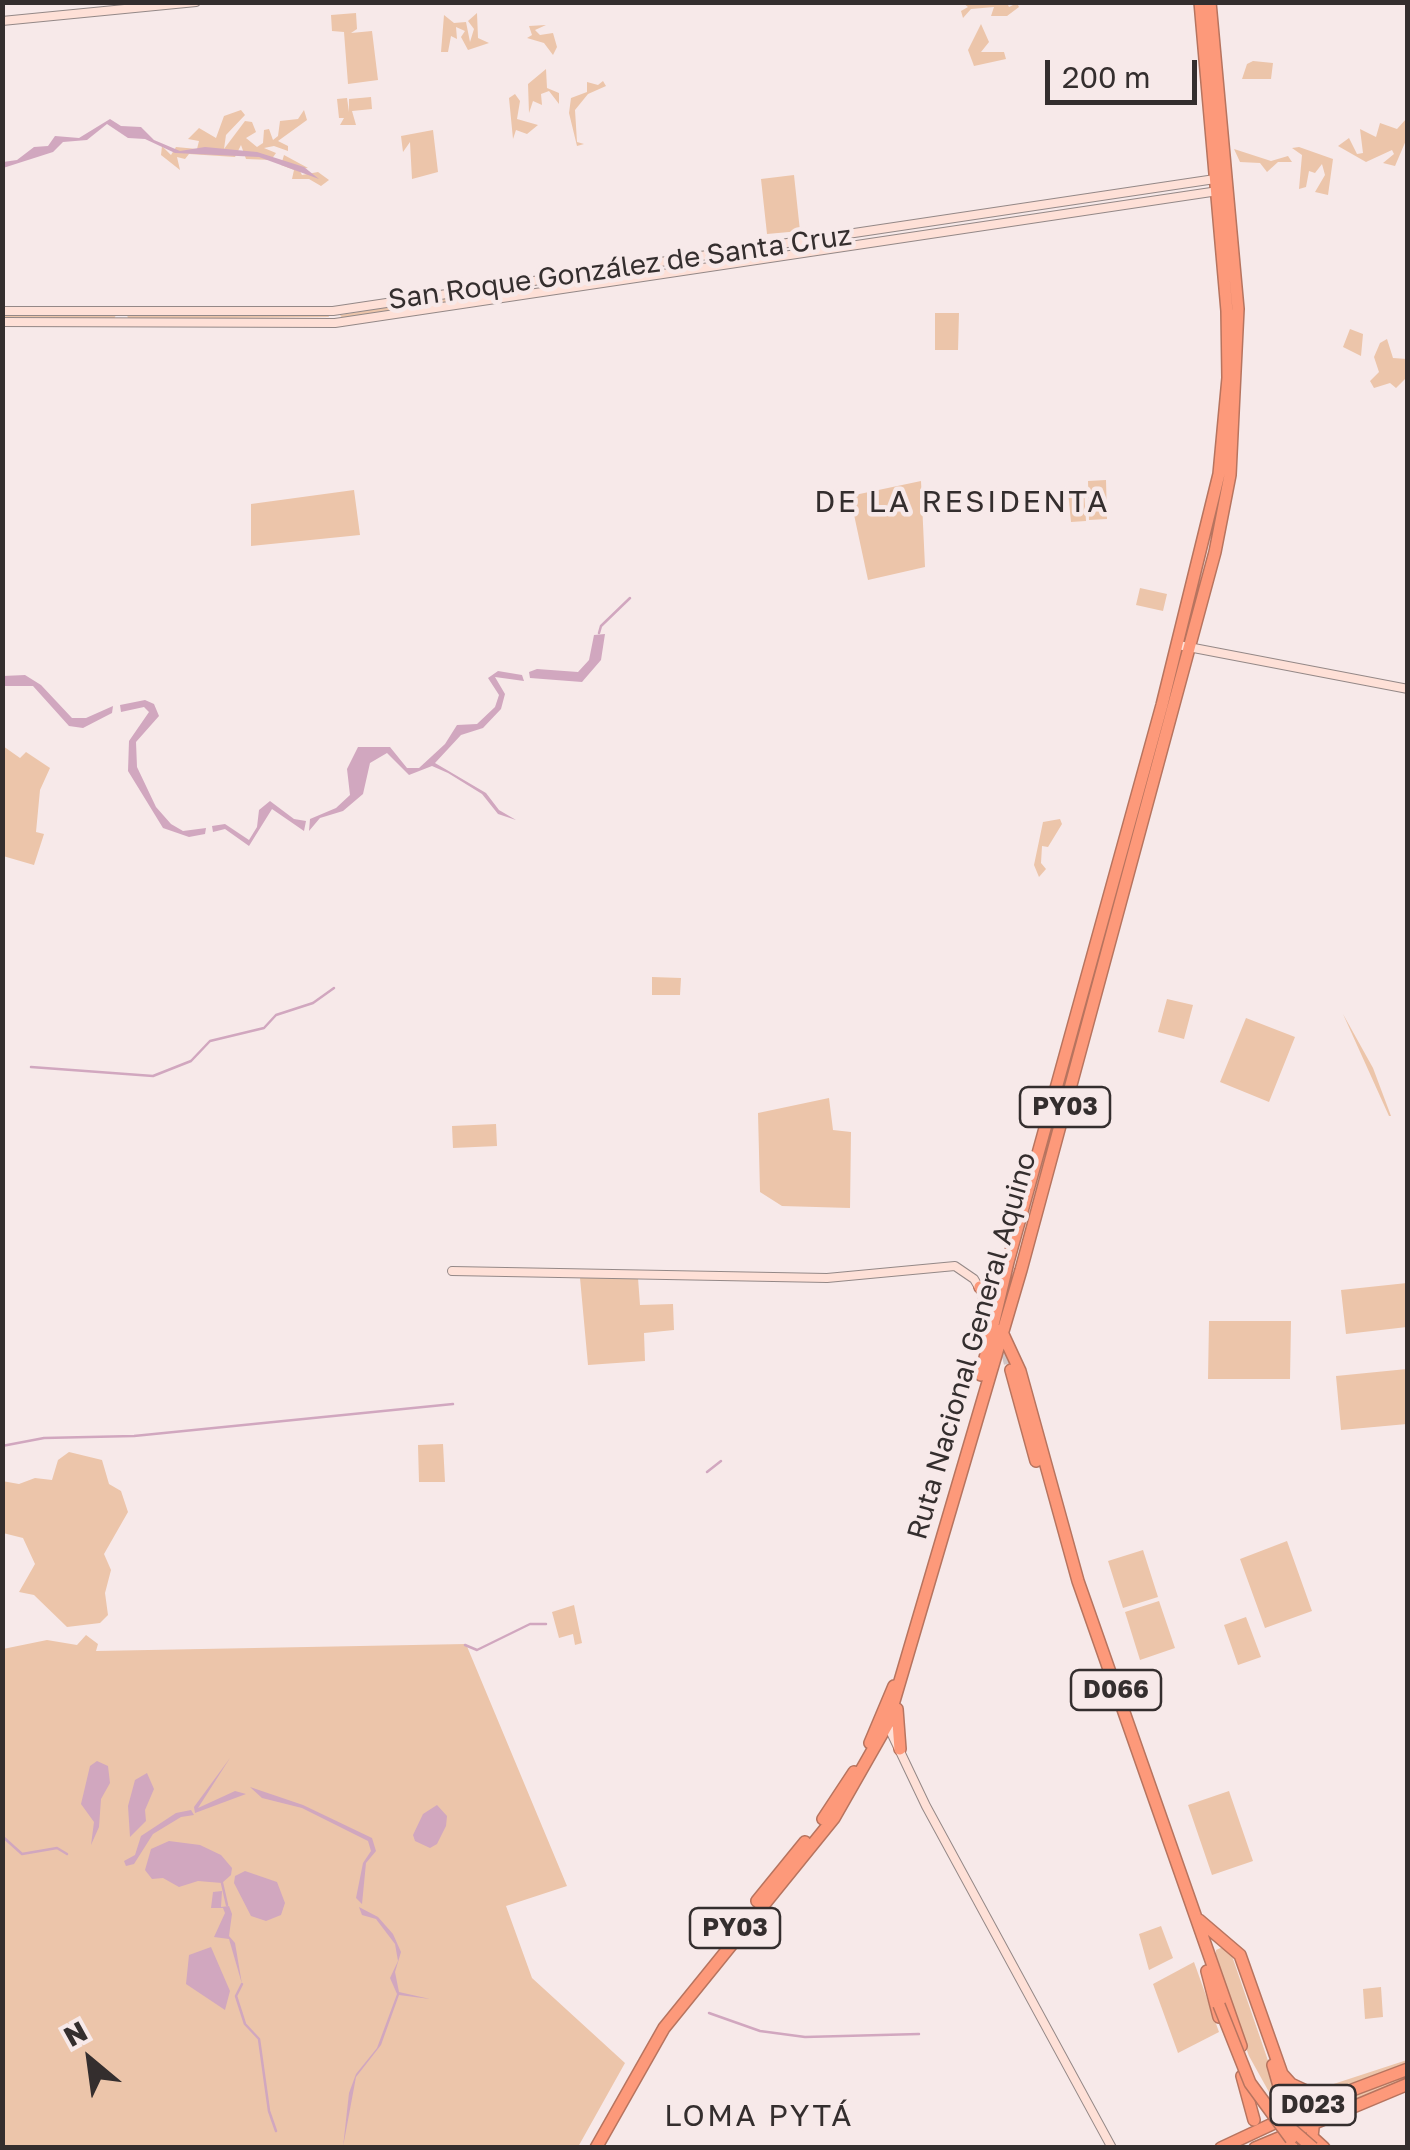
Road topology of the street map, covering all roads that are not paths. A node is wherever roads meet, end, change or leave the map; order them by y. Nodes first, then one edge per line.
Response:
1 (196, 2) edge
2 (1200, 2) edge
3 (1210, 2) edge
4 (2, 21) edge
5 (1220, 187) junction
6 (2, 310) edge
7 (2, 322) edge
8 (1183, 646) junction
9 (1408, 689) edge
10 (1039, 1156) junction
11 (1008, 1262) junction
12 (452, 1271) dead end
13 (980, 1287) junction
14 (1009, 1294) junction
15 (984, 1301) junction
16 (996, 1331) junction
17 (1012, 1370) junction
18 (990, 1373) junction
19 (900, 1690) junction
20 (882, 1726) junction
21 (900, 1749) junction
22 (873, 1752) junction
23 (1194, 1912) junction
24 (1210, 1968) junction
25 (1222, 2004) junction
26 (1408, 2069) edge
27 (1274, 2071) junction
28 (1408, 2084) edge
29 (1275, 2109) dead end
30 (1254, 2120) dead end
31 (1313, 2128) dead end
32 (1275, 2145) edge
33 (593, 2148) edge
34 (1112, 2148) edge
35 (1220, 2148) edge
36 (1255, 2148) edge
37 (1294, 2148) edge
38 (1302, 2148) edge
39 (1313, 2148) edge
40 (1324, 2148) edge

1 - 4 street
2 - 5 highway, Ruta Nacional General Aquino / PY03
3 - 5 highway, Ruta Nacional General Aquino / PY03
5 - 6 street, San Roque González de Santa Cruz
5 - 7 street
5 - 8 highway, Ruta Nacional General Aquino / PY03
8 - 9 street
8 - 10 highway, Ruta Nacional General Aquino / PY03
8 - 14 highway, Ruta Nacional General Aquino / PY03
10 - 11 highway, Ruta Nacional General Aquino / PY03
10 - 14 highway
11 - 13 highway
11 - 16 highway, Ruta Nacional General Aquino / PY03
12 - 13 street
13 - 15 street
13 - 16 street
14 - 16 highway, Ruta Nacional General Aquino / PY03
14 - 17 highway
15 - 16 highway
15 - 16 street
16 - 17 highway, D066
16 - 18 highway, Ruta Nacional General Aquino / PY03
16 - 20 highway, Ruta Nacional General Aquino / PY03
17 - 18 highway
17 - 23 highway, D066
17 - 24 highway, D066
18 - 19 highway, Ruta Nacional General Aquino / PY03
19 - 20 highway, Ruta Nacional General Aquino / PY03
19 - 21 highway
20 - 21 highway
20 - 22 highway, Ruta Nacional General Aquino / PY03
20 - 33 highway, Ruta Nacional General Aquino / PY03
21 - 22 street
21 - 34 street
22 - 33 highway, Ruta Nacional General Aquino / PY03
23 - 24 highway, D066
23 - 27 highway
24 - 25 highway, D066
24 - 27 highway
24 - 30 highway
25 - 38 highway, D066, bridge
25 - 39 highway, D066, bridge
26 - 35 highway, D023
27 - 29 highway
28 - 36 highway, D023
31 - 40 highway
32 - 37 highway

